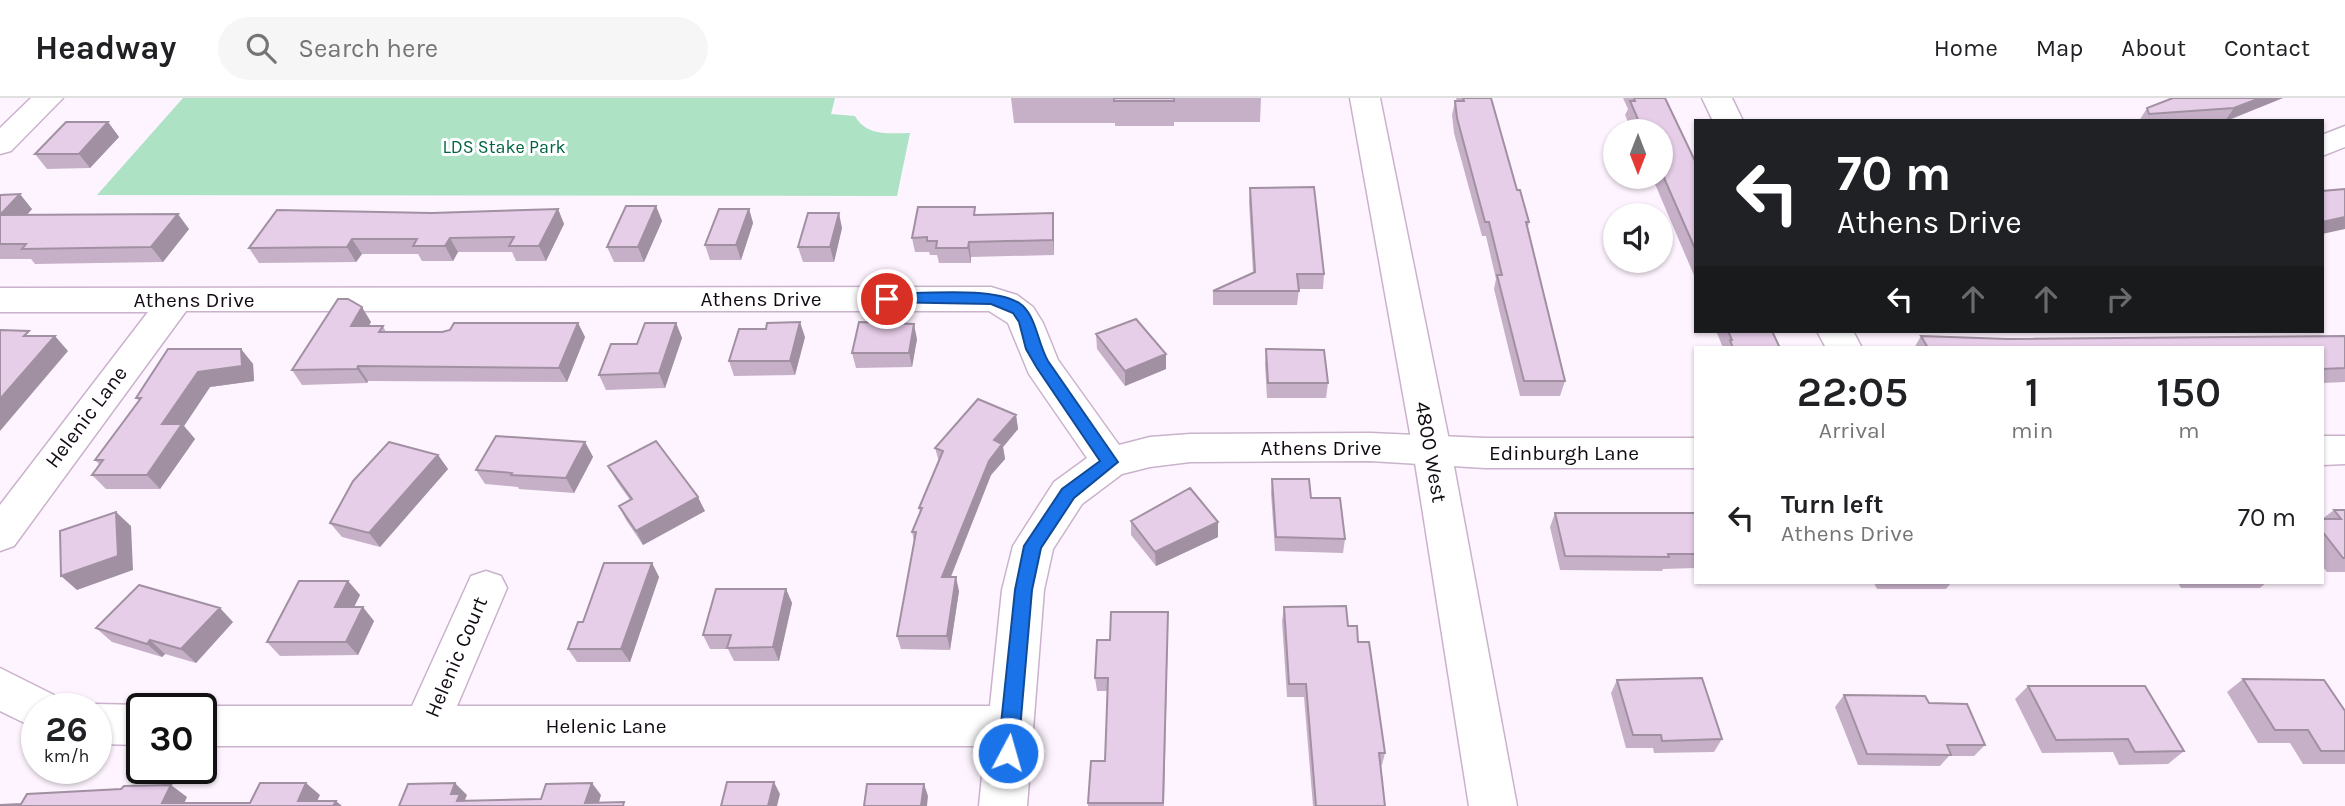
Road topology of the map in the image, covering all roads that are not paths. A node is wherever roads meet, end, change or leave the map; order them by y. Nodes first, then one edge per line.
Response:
1 (48, 98) edge
2 (1365, 98) edge
3 (1717, 98) edge
4 (1727, 119) edge
5 (2345, 135) edge
6 (0, 145) edge
7 (2324, 146) edge
8 (0, 300) edge
9 (175, 300) junction
10 (1432, 450) junction
11 (2324, 450) edge
12 (2345, 450) edge
13 (1694, 453) edge
14 (1110, 462) junction
15 (0, 536) edge
16 (486, 588) dead end
17 (0, 688) edge
18 (21, 700) edge
19 (217, 726) edge
20 (426, 726) junction
21 (1011, 726) junction
22 (1003, 806) edge
23 (1493, 806) edge

1 - 6 street
2 - 10 street, 4800 West
3 - 4 street
5 - 7 street
8 - 9 street, Athens Drive
9 - 14 street, Athens Drive
9 - 15 street, Helenic Lane
10 - 13 street, Edinburgh Lane
10 - 14 street, Athens Drive
10 - 23 street, 4800 West
11 - 12 street
14 - 21 street
16 - 20 street, Helenic Court
17 - 18 street
19 - 20 street, Helenic Lane
20 - 21 street, Helenic Lane
21 - 22 street

